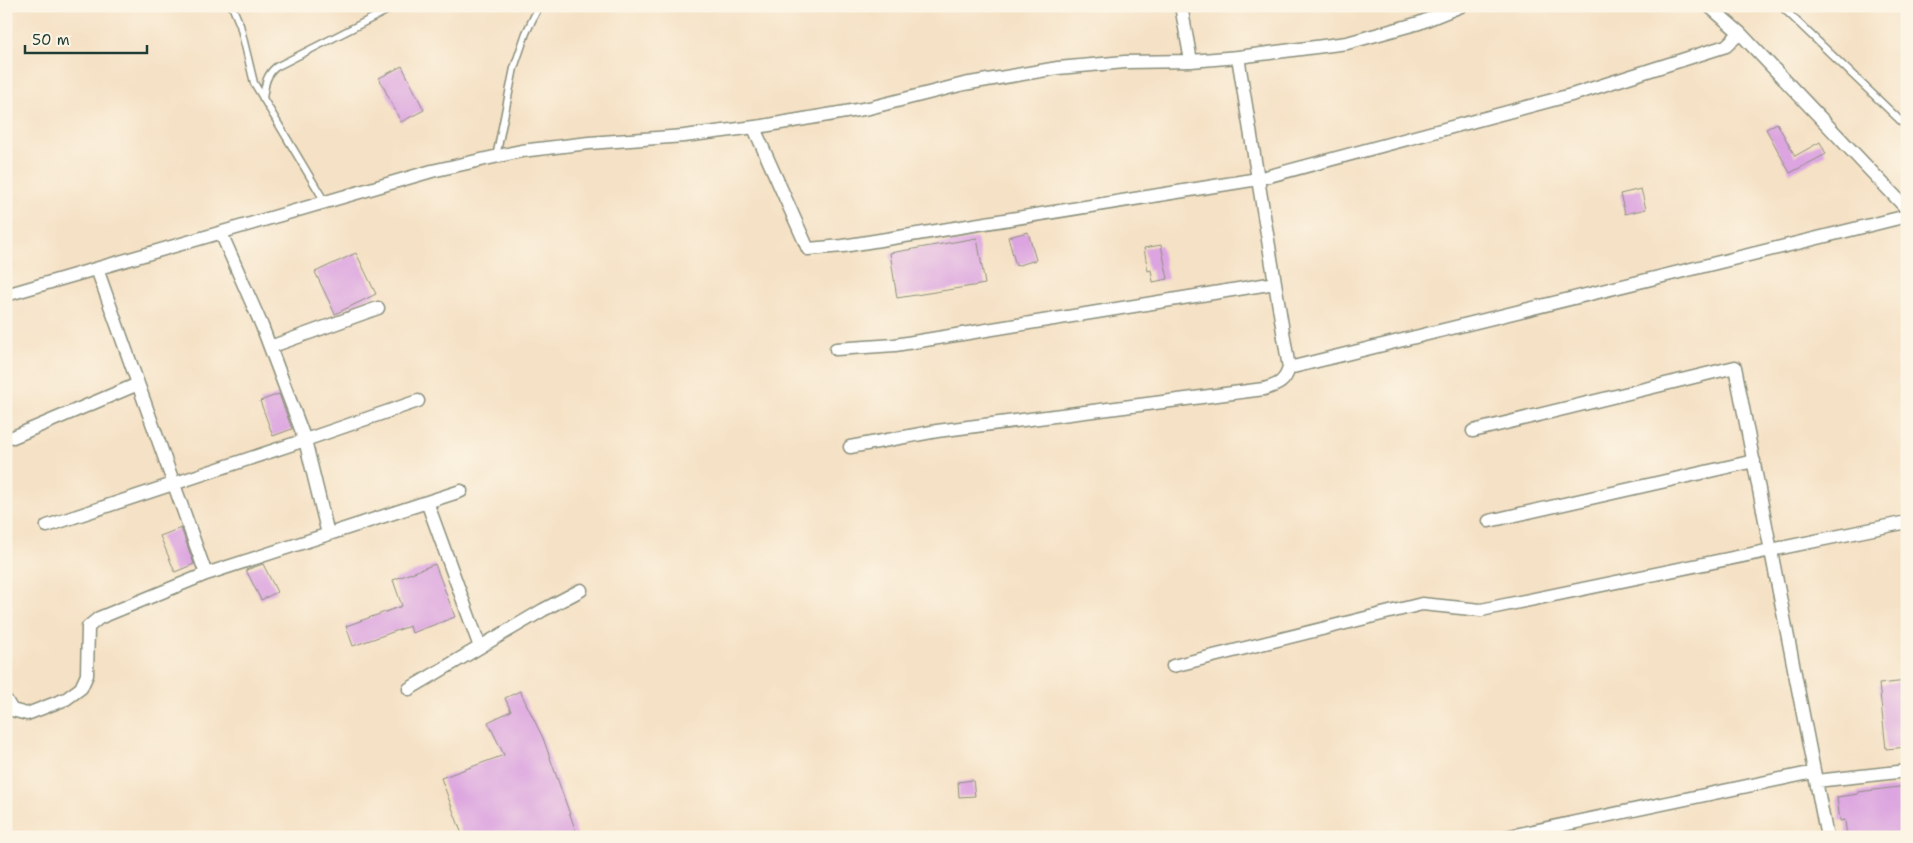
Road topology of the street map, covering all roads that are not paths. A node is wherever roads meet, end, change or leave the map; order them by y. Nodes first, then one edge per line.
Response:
1 (232, 6) edge
2 (396, 6) edge
3 (539, 6) edge
4 (1181, 6) edge
5 (1461, 6) edge
6 (1710, 6) edge
7 (1781, 6) edge
8 (1740, 33) junction
9 (1238, 57) junction
10 (1191, 61) junction
11 (263, 100) junction
12 (1907, 127) edge
13 (754, 128) junction
14 (496, 157) junction
15 (1258, 180) junction
16 (325, 202) junction
17 (1907, 209) edge
18 (1907, 216) edge
19 (221, 233) junction
20 (97, 269) junction
21 (1275, 283) junction
22 (6, 295) edge
23 (378, 308) dead end
24 (270, 347) junction
25 (836, 349) dead end
26 (1289, 368) junction
27 (138, 384) junction
28 (418, 401) dead end
29 (1473, 431) dead end
30 (13, 437) dead end
31 (305, 440) junction
32 (850, 447) dead end
33 (1754, 461) junction
34 (174, 484) junction
35 (461, 491) dead end
36 (427, 502) junction
37 (1489, 521) dead end
38 (1907, 522) edge
39 (47, 526) dead end
40 (328, 534) junction
41 (1771, 550) junction
42 (206, 574) junction
43 (581, 590) dead end
44 (480, 647) junction
45 (1173, 666) dead end
46 (409, 689) dead end
47 (6, 700) edge
48 (1907, 771) edge
49 (1815, 776) junction
50 (1505, 837) edge
51 (1827, 837) edge

1 - 11 lane
2 - 11 lane
3 - 14 lane
4 - 10 street
5 - 9 street
6 - 8 street
7 - 12 lane
8 - 15 street
8 - 17 street
9 - 10 street
9 - 15 street
10 - 13 street
11 - 16 lane
13 - 14 street
13 - 15 street
14 - 16 street
15 - 21 street
16 - 19 street
18 - 26 street
19 - 20 street
19 - 24 street
20 - 22 street
20 - 27 street
21 - 25 street
21 - 26 street
23 - 24 street
24 - 31 street
26 - 32 street
27 - 30 street
27 - 34 street
28 - 31 street
29 - 33 street
31 - 34 street
31 - 40 street
33 - 37 street
33 - 41 street
34 - 39 street
34 - 42 street
35 - 36 street
36 - 40 street
36 - 44 street
38 - 41 street
40 - 42 street
41 - 45 street
41 - 49 street
42 - 47 street
43 - 44 street
44 - 46 street
48 - 49 street
49 - 50 street
49 - 51 street

